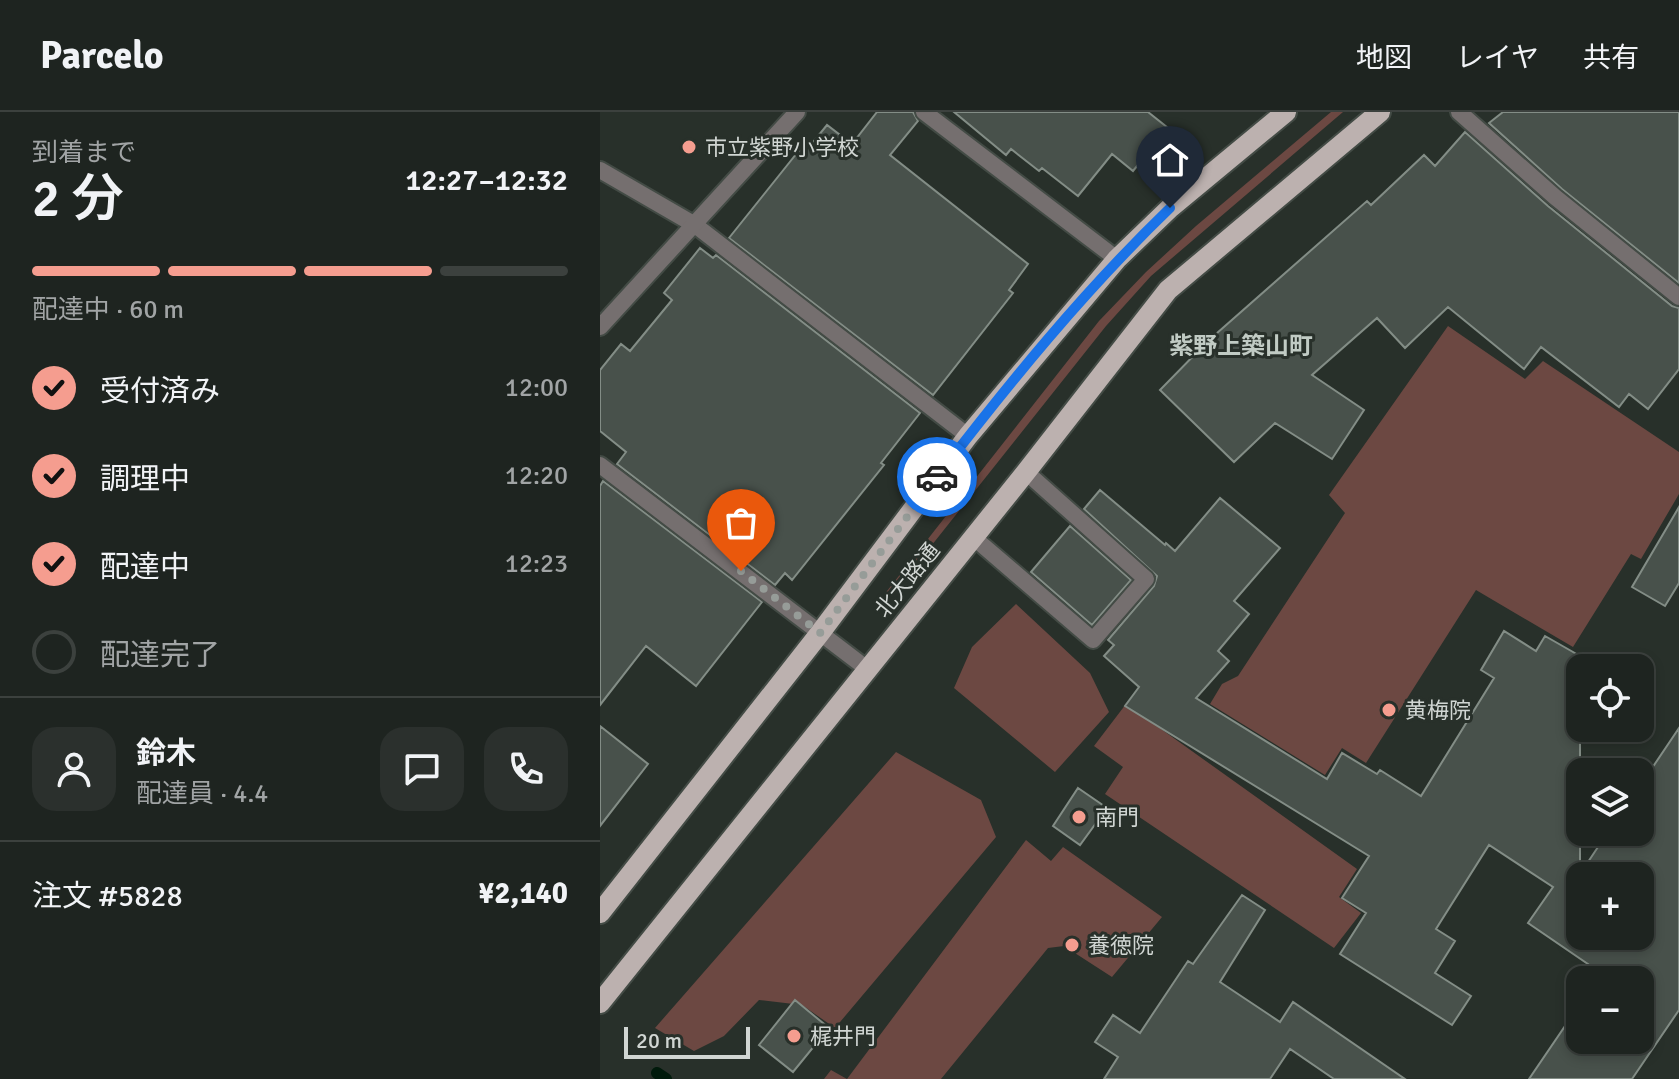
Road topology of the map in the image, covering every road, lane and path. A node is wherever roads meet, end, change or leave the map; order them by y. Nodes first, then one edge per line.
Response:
1 (797, 112) edge
2 (924, 112) edge
3 (1286, 112) edge
4 (1380, 112) edge
5 (1459, 112) edge
6 (600, 170) edge
7 (695, 225) junction
8 (1117, 259) junction
9 (1679, 297) edge
10 (600, 327) edge
11 (968, 436) junction
12 (600, 465) edge
13 (1026, 472) junction
14 (973, 537) junction
15 (820, 633) junction
16 (866, 668) junction
17 (600, 913) edge
18 (600, 1003) edge

1 - 7 street
2 - 8 street
3 - 8 main road, 北大路通
4 - 13 main road, 北大路通
5 - 9 street
6 - 7 street
7 - 10 street
7 - 11 street
8 - 11 main road, 北大路通
11 - 15 main road, 北大路通
12 - 15 street
13 - 14 main road, 北大路通
13 - 14 street
14 - 16 main road, 北大路通
15 - 16 street
15 - 17 main road, 北大路通
16 - 18 main road, 北大路通

